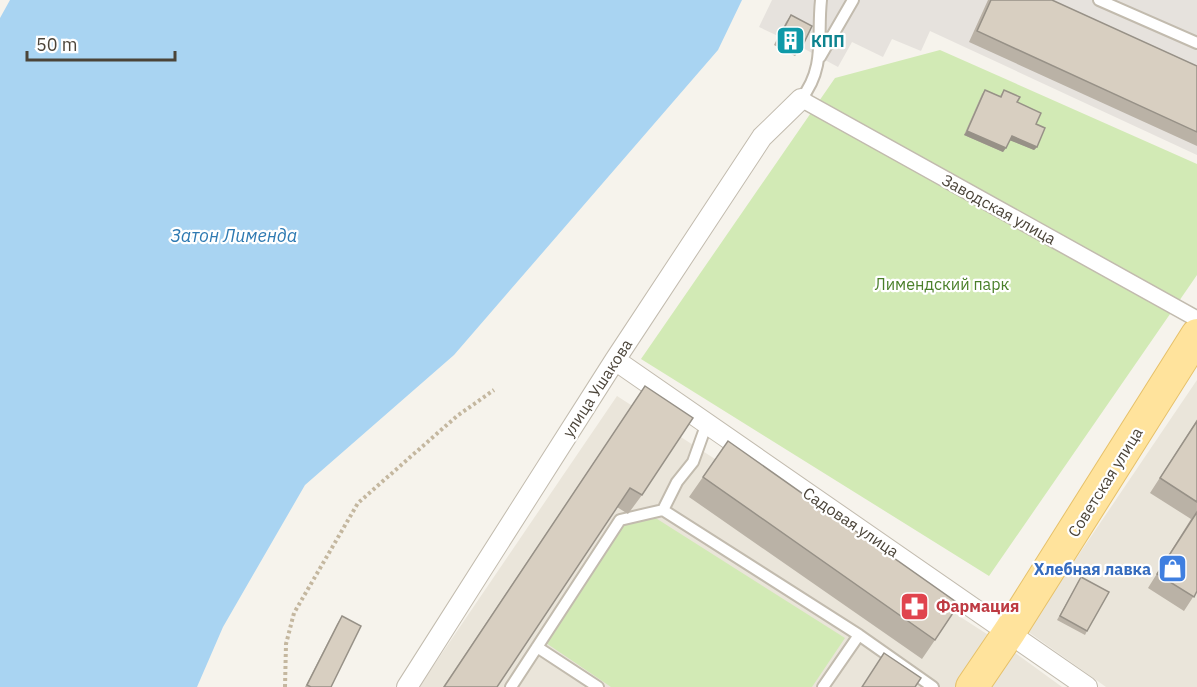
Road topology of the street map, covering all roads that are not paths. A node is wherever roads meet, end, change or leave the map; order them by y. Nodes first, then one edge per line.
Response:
1 (821, 0) edge
2 (853, 0) edge
3 (1099, 0) edge
4 (1197, 43) edge
5 (820, 57) junction
6 (801, 99) junction
7 (1196, 335) edge
8 (615, 360) junction
9 (707, 423) junction
10 (663, 510) junction
11 (1010, 632) junction
12 (859, 635) junction
13 (537, 646) junction
14 (1084, 686) edge
15 (407, 687) edge
16 (511, 687) edge
17 (598, 687) edge
18 (823, 687) edge
19 (933, 687) edge
20 (972, 687) edge

1 - 5 lane
2 - 5 lane
3 - 4 lane
5 - 6 lane
6 - 7 street, Заводская улица
6 - 8 street, улица Ушакова
7 - 11 main road, Советская улица
8 - 9 street, Садовая улица
8 - 15 street, улица Ушакова
9 - 10 lane
9 - 11 street, Садовая улица
10 - 12 lane
10 - 13 lane
11 - 14 street, Садовая улица
11 - 20 main road, Советская улица
12 - 18 lane
12 - 19 lane
13 - 16 lane
13 - 17 lane

